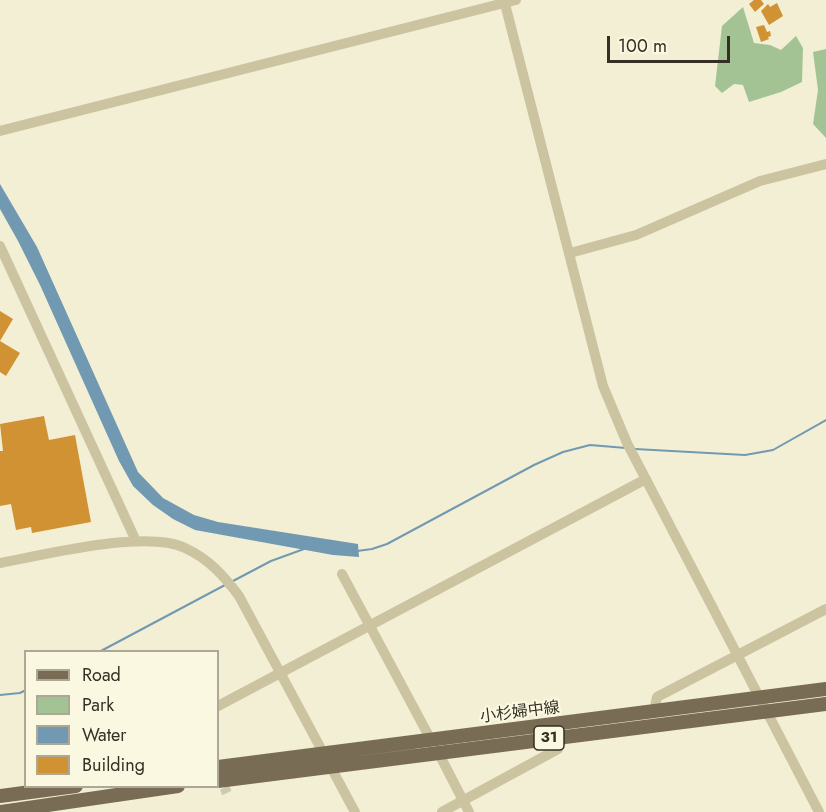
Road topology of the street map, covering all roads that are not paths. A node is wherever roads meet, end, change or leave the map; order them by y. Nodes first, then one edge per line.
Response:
1 (516, 0) edge
2 (504, 2) edge
3 (0, 131) edge
4 (826, 164) edge
5 (0, 246) edge
6 (570, 253) junction
7 (646, 479) junction
8 (136, 541) junction
9 (0, 563) edge
10 (342, 574) dead end
11 (826, 609) edge
12 (370, 626) junction
13 (738, 655) junction
14 (281, 673) junction
15 (826, 689) edge
16 (759, 696) junction
17 (826, 704) edge
18 (219, 705) edge
19 (654, 711) junction
20 (767, 712) junction
21 (555, 738) junction
22 (434, 746) junction
23 (325, 753) junction
24 (331, 766) junction
25 (219, 767) edge
26 (219, 781) edge
27 (61, 788) edge
28 (164, 788) edge
29 (0, 796) edge
30 (463, 801) junction
31 (2, 812) edge
32 (355, 812) edge
33 (442, 812) edge
34 (469, 812) edge
35 (819, 812) edge

1 - 2 street
2 - 3 street
2 - 6 street
4 - 6 street
5 - 8 street
6 - 7 street
7 - 12 street
7 - 13 street
8 - 9 street
8 - 14 street
10 - 12 street
11 - 13 street
12 - 14 street
12 - 22 street
13 - 16 street
13 - 19 street
14 - 18 street
14 - 23 street
15 - 16 main road, 小杉婦中線 / 31
16 - 19 main road, 小杉婦中線 / 31
16 - 20 street
17 - 20 main road, 小杉婦中線 / 31
19 - 22 main road, 小杉婦中線 / 31
20 - 21 main road, 小杉婦中線 / 31
20 - 35 street
21 - 22 main road, 小杉婦中線 / 31
21 - 30 street
22 - 23 main road, 小杉婦中線 / 31
22 - 24 main road, 小杉婦中線 / 31
22 - 30 street
23 - 24 street
23 - 25 main road, 小杉婦中線 / 31
24 - 26 main road, 小杉婦中線 / 31
24 - 32 street
27 - 29 main road
28 - 31 main road
30 - 33 street
30 - 34 street

